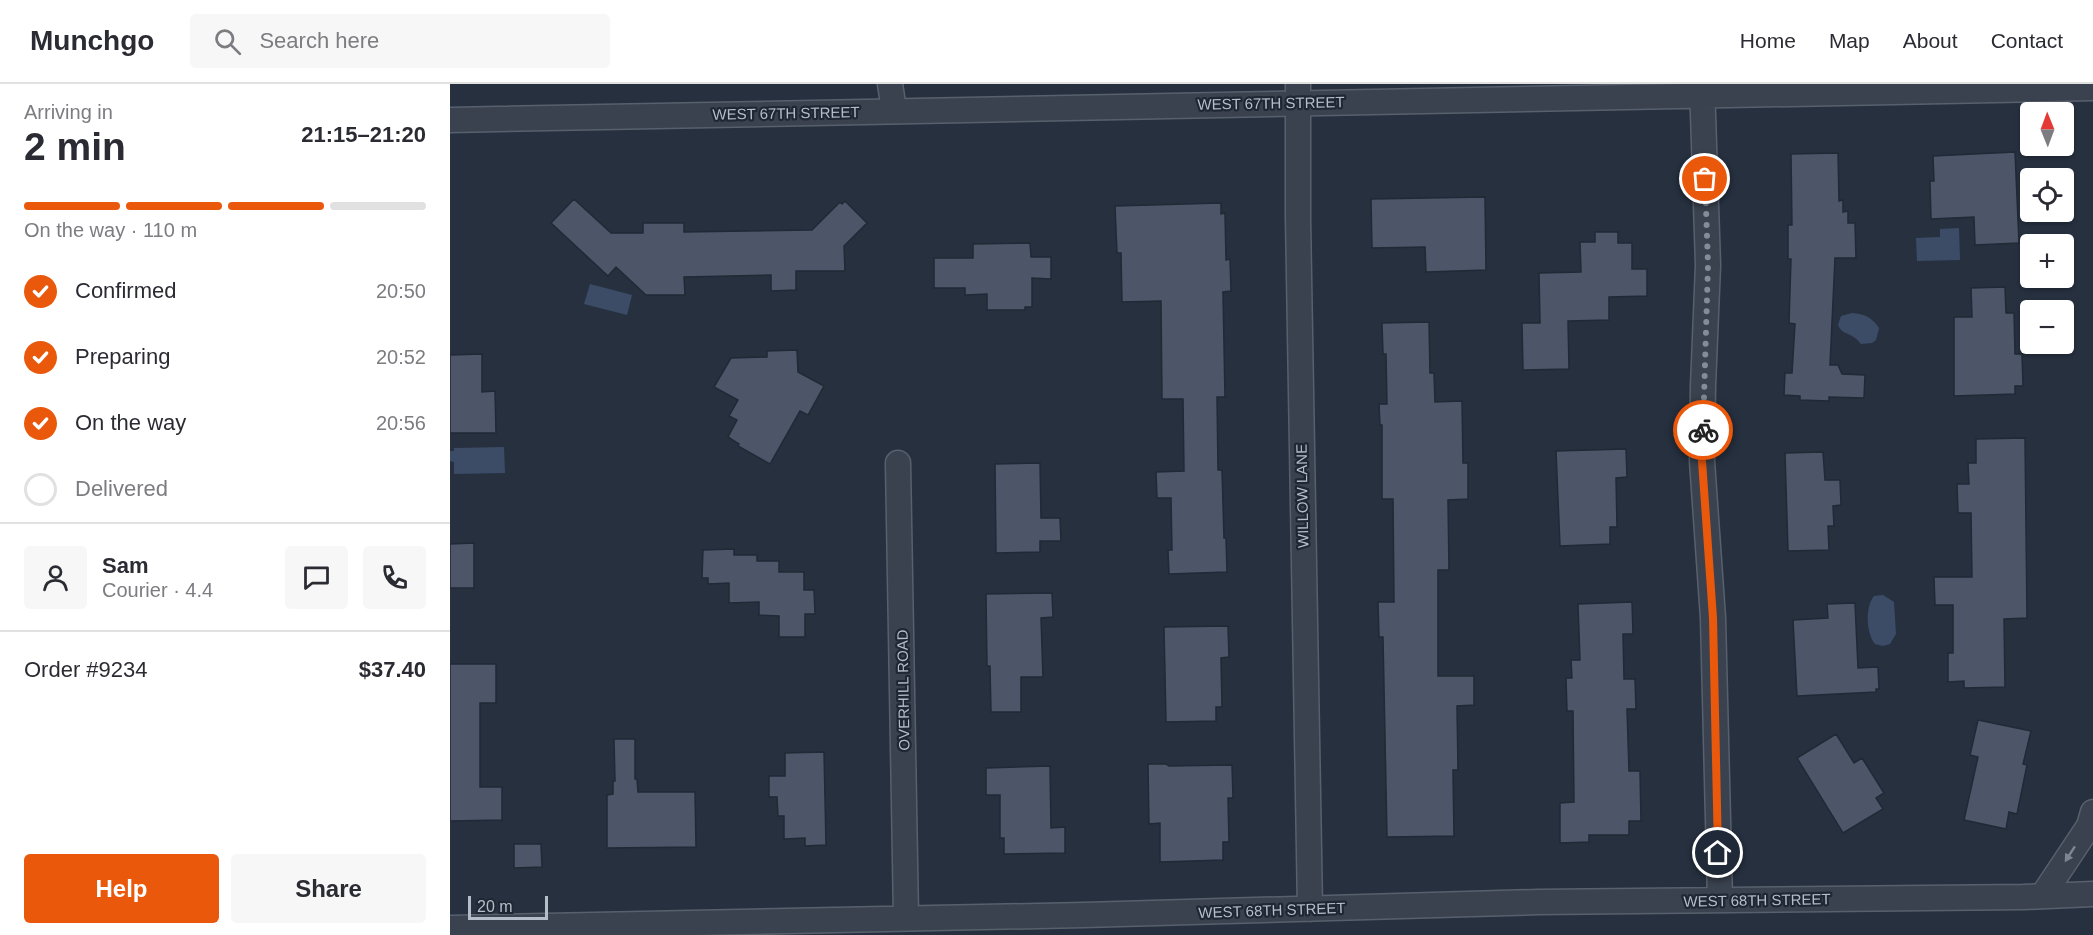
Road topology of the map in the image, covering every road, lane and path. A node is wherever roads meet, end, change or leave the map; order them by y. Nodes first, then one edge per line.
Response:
1 (890, 84) edge
2 (2093, 88) edge
3 (1702, 89) edge
4 (1298, 93) edge
5 (894, 110) junction
6 (450, 120) edge
7 (898, 463) dead end
8 (2093, 812) edge
9 (2093, 894) edge
10 (2043, 895) junction
11 (1720, 900) junction
12 (1310, 909) junction
13 (906, 917) junction
14 (450, 928) edge

1 - 5 street
2 - 3 street, WEST 67TH STREET
3 - 4 street, WEST 67TH STREET
3 - 11 street
4 - 5 street, WEST 67TH STREET
4 - 12 street, WILLOW LANE
5 - 6 street, WEST 67TH STREET
7 - 13 street, OVERHILL ROAD
8 -> 10 street
9 - 10 street, WEST 68TH STREET
10 - 11 street, WEST 68TH STREET
11 - 12 street, WEST 68TH STREET
12 - 13 street, WEST 68TH STREET
13 - 14 street, WEST 68TH STREET

